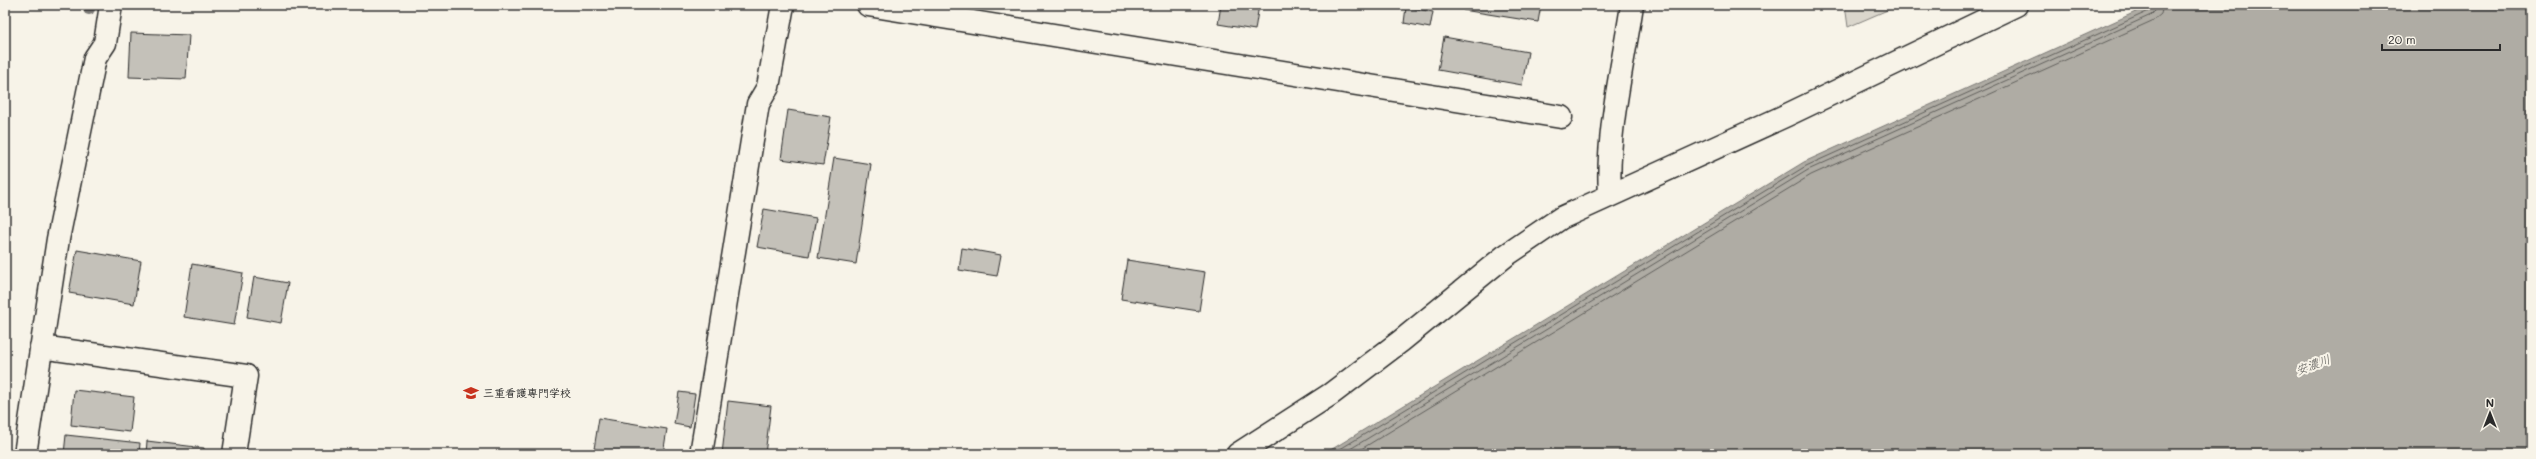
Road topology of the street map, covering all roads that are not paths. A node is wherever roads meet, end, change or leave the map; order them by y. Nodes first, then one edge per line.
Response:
1 (111, 5) edge
2 (783, 5) edge
3 (868, 5) edge
4 (1632, 5) edge
5 (2016, 5) edge
6 (1561, 117) dead end
7 (1610, 195) junction
8 (41, 347) junction
9 (25, 454) edge
10 (234, 454) edge
11 (701, 454) edge
12 (1238, 454) edge

1 - 8 street
2 - 11 street
3 - 6 street
4 - 7 street
5 - 7 street
7 - 12 street
8 - 9 street
8 - 10 street

